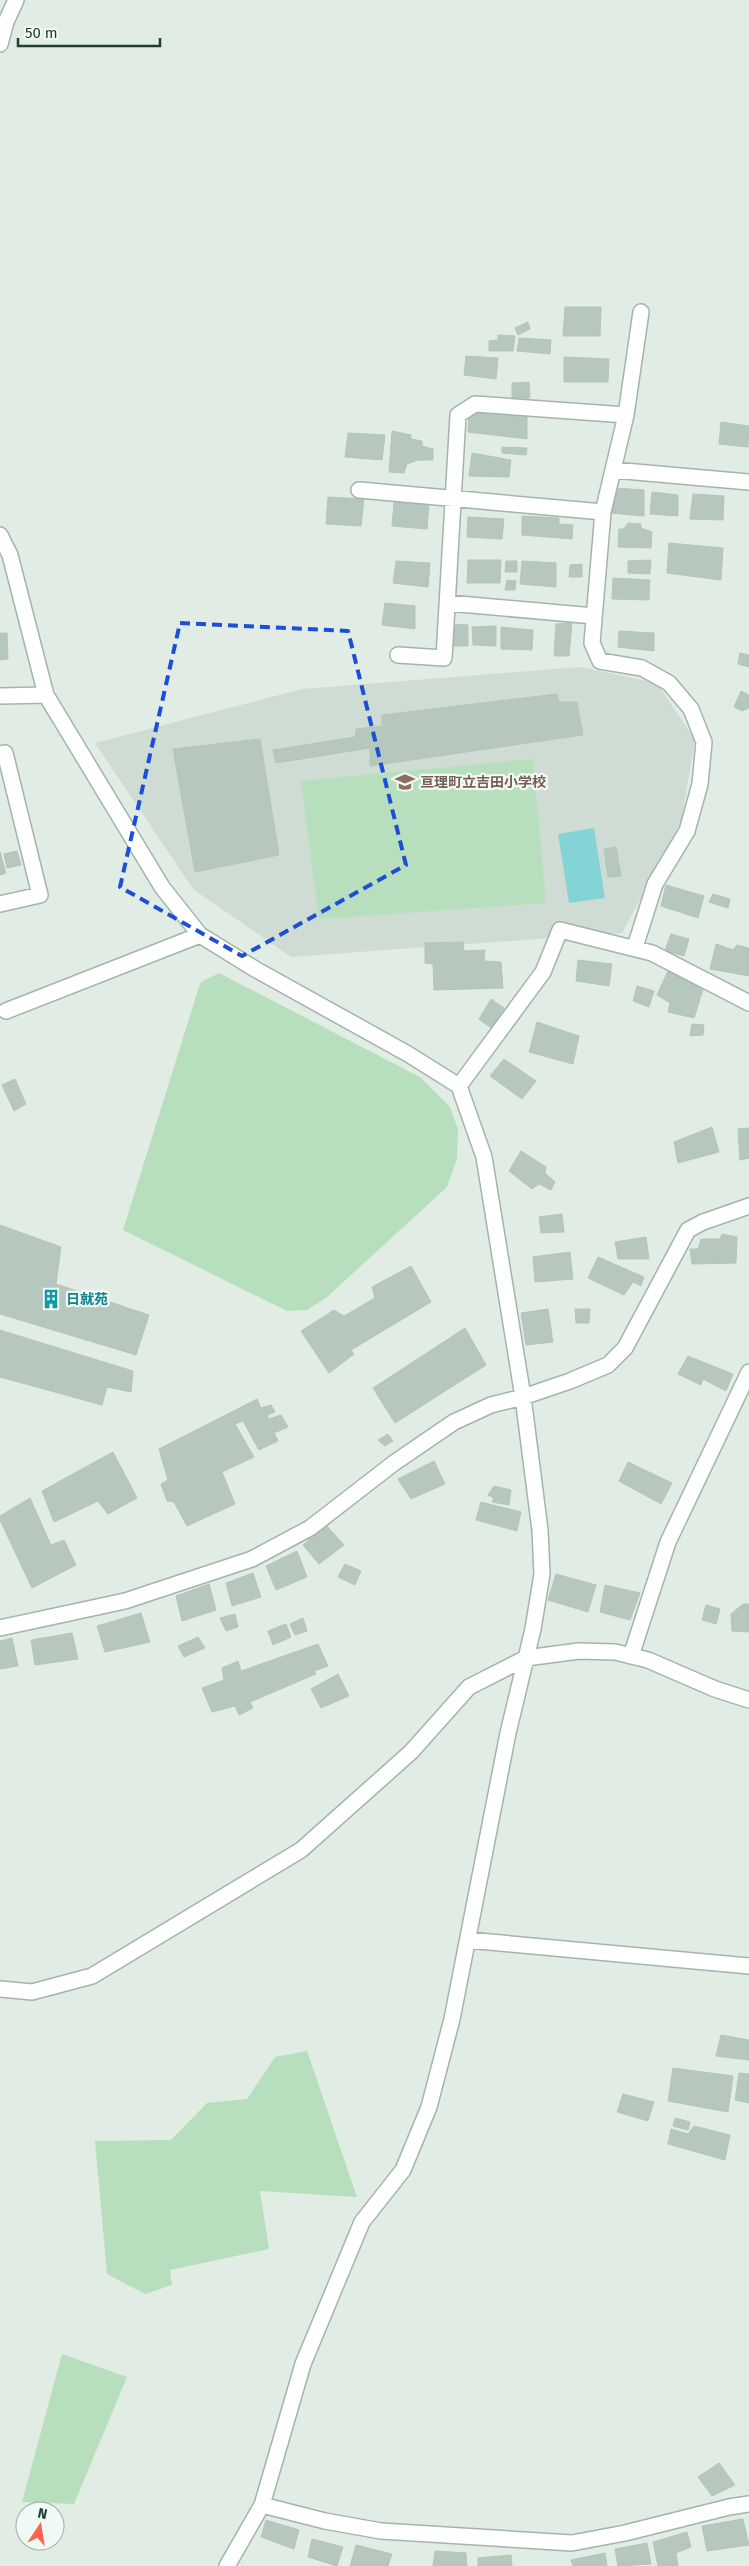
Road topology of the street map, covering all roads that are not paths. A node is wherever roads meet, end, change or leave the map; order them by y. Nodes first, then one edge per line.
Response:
1 (16, 0) edge
2 (3, 21) edge
3 (0, 44) edge
4 (642, 312) dead end
5 (626, 415) junction
6 (613, 470) junction
7 (749, 482) edge
8 (359, 490) dead end
9 (454, 499) junction
10 (603, 512) junction
11 (0, 534) edge
12 (448, 603) junction
13 (594, 616) junction
14 (398, 655) dead end
15 (46, 695) junction
16 (0, 696) edge
17 (0, 754) edge
18 (0, 904) edge
19 (200, 935) junction
20 (635, 947) junction
21 (749, 1003) edge
22 (6, 1011) dead end
23 (459, 1086) junction
24 (749, 1206) edge
25 (749, 1372) edge
26 (523, 1397) junction
27 (0, 1627) edge
28 (631, 1656) junction
29 (526, 1658) junction
30 (749, 1700) edge
31 (468, 1940) junction
32 (749, 1966) edge
33 (0, 1989) edge
34 (749, 2504) edge
35 (262, 2505) junction
36 (227, 2566) edge

1 - 2 street
2 - 3 street
4 - 5 street
5 - 6 street
5 - 9 street
6 - 7 street
6 - 10 street
8 - 9 street
9 - 10 street
9 - 12 street
10 - 13 street
11 - 15 street
12 - 13 street
12 - 14 street
13 - 20 street
15 - 16 street
15 - 19 street
17 - 18 street
19 - 22 street
19 - 23 street
20 - 21 street
20 - 23 street
23 - 26 street
24 - 26 street
25 - 28 street
26 - 27 street
26 - 29 street
28 - 29 street
28 - 30 street
29 - 31 street
29 - 33 street
31 - 32 street
31 - 35 street
34 - 35 street
35 - 36 street

